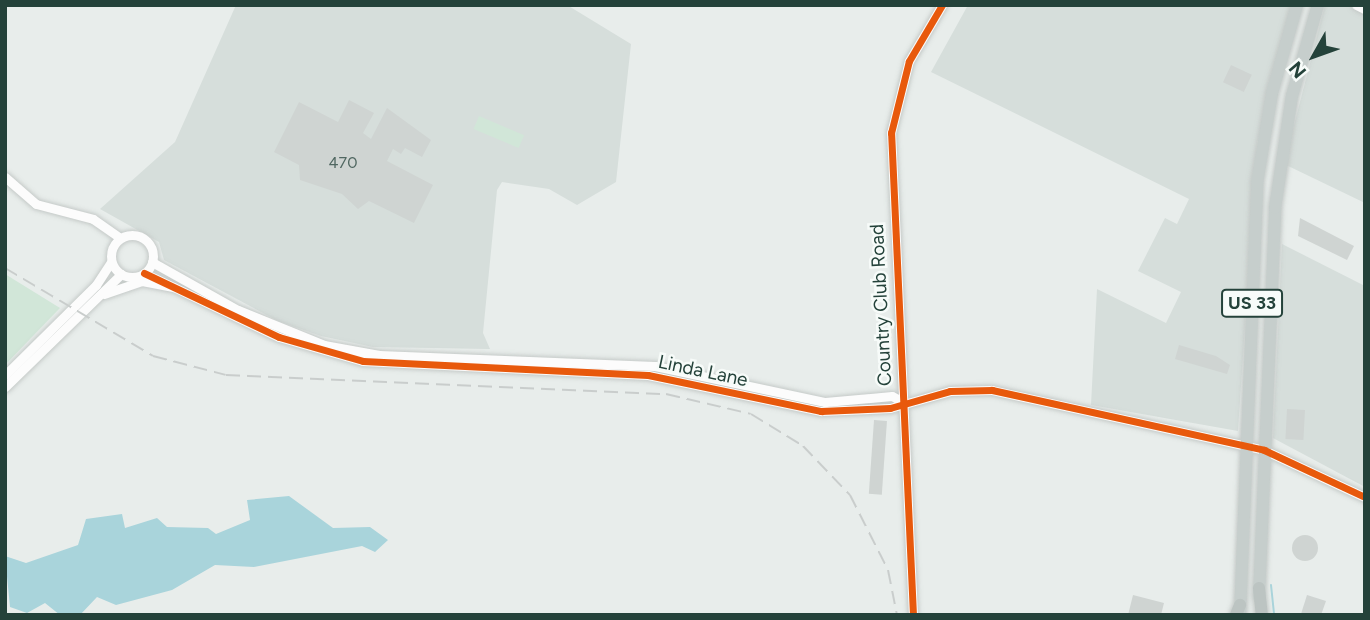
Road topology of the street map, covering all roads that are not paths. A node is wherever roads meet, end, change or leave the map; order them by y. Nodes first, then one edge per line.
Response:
1 (942, 5) edge
2 (1297, 5) edge
3 (1318, 5) edge
4 (1357, 5) edge
5 (1365, 9) edge
6 (5, 177) edge
7 (1256, 215) junction
8 (117, 240) junction
9 (1272, 259) junction
10 (1254, 260) junction
11 (111, 262) junction
12 (152, 262) junction
13 (145, 273) junction
14 (121, 274) junction
15 (183, 289) junction
16 (1270, 301) junction
17 (60, 332) junction
18 (5, 375) edge
19 (5, 387) edge
20 (903, 402) junction
21 (1247, 445) junction
22 (1264, 450) junction
23 (1365, 497) edge
24 (1239, 612) edge
25 (914, 615) edge
26 (1260, 615) edge

1 - 20 street, Country Club Road
2 - 7 highway, US 33
3 - 9 highway, US 33
4 - 5 main road
6 - 8 street
7 - 9 highway
7 - 10 highway, US 33
8 - 11 street
8 - 12 street
9 - 16 highway, US 33
10 - 16 highway
10 - 21 highway, US 33
11 - 14 street
11 - 18 street
12 - 13 street
12 - 20 street, Linda Lane
13 - 14 street
13 - 15 street, Linda Lane
14 - 17 street
15 - 17 street
15 - 20 street, Linda Lane
16 - 22 highway, US 33
17 - 19 street
20 - 21 street, Linda Lane
20 - 25 street, Country Club Road
21 - 22 street, Linda Lane
21 - 24 highway, US 33
22 - 23 street, Linda Lane
22 - 26 highway, US 33

